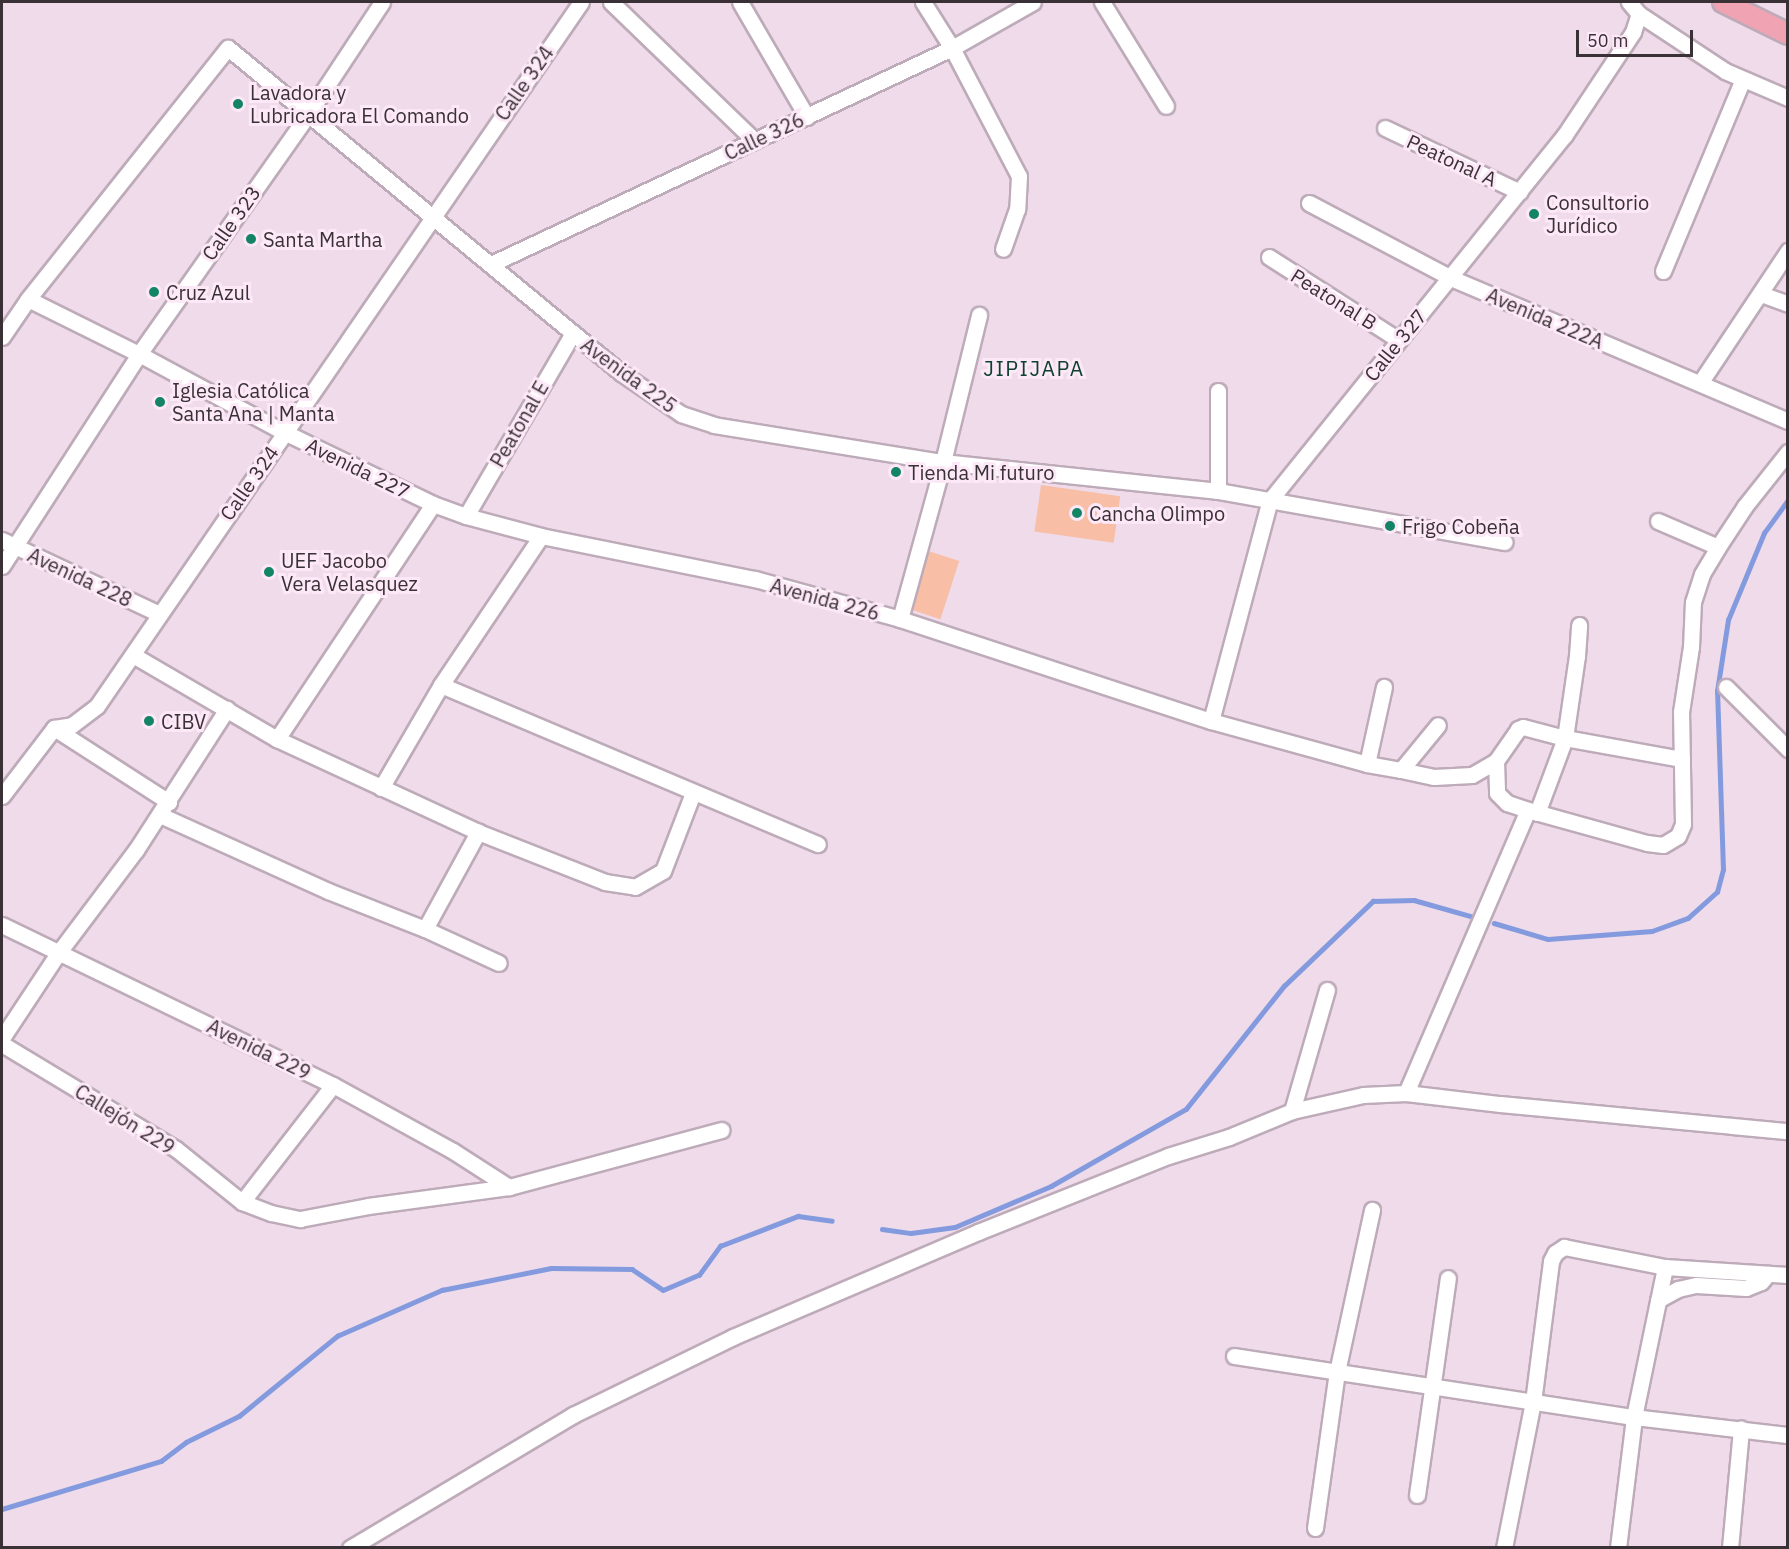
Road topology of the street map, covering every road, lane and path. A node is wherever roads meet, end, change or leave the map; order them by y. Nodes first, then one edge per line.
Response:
1 (382, 2) edge
2 (581, 2) edge
3 (611, 2) edge
4 (740, 2) edge
5 (923, 2) edge
6 (1033, 2) edge
7 (1102, 2) edge
8 (1629, 2) edge
9 (1723, 2) edge
10 (1639, 14) junction
11 (1788, 34) edge
12 (952, 48) junction
13 (1742, 81) junction
14 (1788, 98) edge
15 (1166, 106) dead end
16 (308, 114) junction
17 (807, 117) junction
18 (1385, 128) dead end
19 (754, 140) junction
20 (1520, 192) junction
21 (1309, 203) dead end
22 (432, 216) junction
23 (1004, 249) dead end
24 (1788, 251) edge
25 (1269, 257) dead end
26 (491, 264) junction
27 (1663, 271) dead end
28 (1451, 278) junction
29 (1761, 294) junction
30 (28, 299) junction
31 (1788, 304) edge
32 (980, 315) dead end
33 (573, 333) junction
34 (2, 337) edge
35 (1399, 340) junction
36 (139, 354) junction
37 (1700, 383) junction
38 (1218, 391) dead end
39 (1788, 421) edge
40 (284, 432) junction
41 (1788, 452) edge
42 (943, 462) junction
43 (1218, 491) junction
44 (1270, 500) junction
45 (433, 504) junction
46 (466, 516) junction
47 (1658, 520) dead end
48 (541, 536) junction
49 (1505, 542) dead end
50 (8, 543) edge
51 (1718, 547) junction
52 (2, 566) edge
53 (159, 614) junction
54 (900, 619) junction
55 (1579, 625) dead end
56 (134, 656) junction
57 (441, 685) junction
58 (1384, 687) dead end
59 (1726, 687) dead end
60 (227, 709) junction
61 (1211, 721) junction
62 (1438, 725) dead end
63 (54, 728) junction
64 (1565, 738) junction
65 (277, 739) junction
66 (1788, 749) edge
67 (1682, 759) junction
68 (1496, 761) junction
69 (1367, 764) junction
70 (1401, 770) junction
71 (381, 788) junction
72 (693, 793) junction
73 (2, 796) edge
74 (169, 802) junction
75 (1532, 812) junction
76 (160, 815) junction
77 (478, 832) junction
78 (818, 844) dead end
79 (2, 925) edge
80 (424, 929) junction
81 (59, 952) junction
82 (500, 963) dead end
83 (1327, 990) dead end
84 (2, 1038) edge
85 (2, 1044) edge
86 (333, 1085) junction
87 (1406, 1093) junction
88 (1292, 1111) junction
89 (722, 1130) dead end
90 (1788, 1131) edge
91 (509, 1187) junction
92 (242, 1202) junction
93 (1372, 1210) dead end
94 (1665, 1267) junction
95 (1768, 1274) junction
96 (1788, 1275) edge
97 (1448, 1278) dead end
98 (1658, 1300) junction
99 (1234, 1356) dead end
100 (1337, 1372) junction
101 (1433, 1386) junction
102 (1533, 1402) junction
103 (1634, 1417) junction
104 (1741, 1430) junction
105 (1788, 1435) edge
106 (1417, 1495) dead end
107 (1315, 1528) dead end
108 (350, 1548) edge
109 (1504, 1548) edge
110 (1618, 1548) edge
111 (1730, 1548) edge

1 - 16 street, Calle 323
2 - 22 street, Calle 324
3 - 19 street
4 - 17 street
5 - 12 street
6 - 12 street, Calle 326
7 - 15 street
8 - 10 street
9 - 11 main road
10 - 13 street
10 - 20 street, Calle 327
12 - 17 street, Calle 326
12 - 23 street
13 - 14 street
13 - 27 street
16 - 22 street, Avenida 225
16 - 30 street, Avenida 225
16 - 36 street, Calle 323
17 - 19 street, Calle 326
18 - 20 street, Peatonal A
19 - 26 street, Calle 326
20 - 28 street, Calle 327
21 - 28 street, Avenida 222A
22 - 26 street, Avenida 225
22 - 40 street, Calle 324
24 - 29 street
25 - 35 street, Peatonal B
26 - 33 street, Avenida 225
28 - 35 street, Calle 327
28 - 37 street, Avenida 222A
29 - 31 street
29 - 37 street
30 - 34 street
30 - 36 street, Avenida 227
32 - 42 street
33 - 42 street, Avenida 225
33 - 46 street, Peatonal E
35 - 44 street, Calle 327
36 - 40 street, Avenida 227
36 - 50 street, Calle 323
37 - 39 street, Avenida 222A
38 - 43 street
40 - 45 street, Avenida 227
40 - 53 street, Calle 324
41 - 51 street
42 - 43 street, Avenida 225
42 - 54 street
43 - 44 street, Avenida 225
44 - 49 street, Avenida 225
44 - 61 street, Calle 327
45 - 46 street, Avenida 226
45 - 65 street
46 - 48 street, Avenida 226
47 - 51 street
48 - 54 street, Avenida 226
48 - 57 street
50 - 52 street, Calle 323
50 - 53 street, Avenida 228
51 - 67 street
53 - 56 street, Calle 324
54 - 61 street, Avenida 226
55 - 64 street
56 - 60 street
56 - 63 street, Calle 324
57 - 71 street
57 - 72 street
58 - 69 street
59 - 66 street
60 - 65 street
60 - 74 street
61 - 69 street, Avenida 226
62 - 70 street
63 - 73 street
63 - 74 street
64 - 67 street
64 - 68 street
64 - 75 street
65 - 71 street
67 - 75 street
68 - 70 street, Avenida 226
68 - 75 street
69 - 70 street, Avenida 226
71 - 77 street
72 - 77 street
72 - 78 street
74 - 76 street
75 - 87 street
76 - 80 street
76 - 81 street
77 - 80 street
79 - 81 street, Avenida 229
80 - 82 street
81 - 84 street
81 - 86 street, Avenida 229
83 - 88 street
85 - 92 street, Callejón 229
86 - 91 street, Avenida 229
86 - 92 street
87 - 88 street
87 - 90 street
88 - 108 street
89 - 91 street, Callejón 229
91 - 92 street, Callejón 229
93 - 100 street
94 - 95 street
94 - 98 street
94 - 102 street
95 - 96 street
95 - 98 street
97 - 101 street
98 - 103 street
99 - 100 street
100 - 101 street
100 - 107 street
101 - 102 street
101 - 106 street
102 - 103 street
102 - 109 street
103 - 104 street
103 - 110 street
104 - 105 street
104 - 111 street

